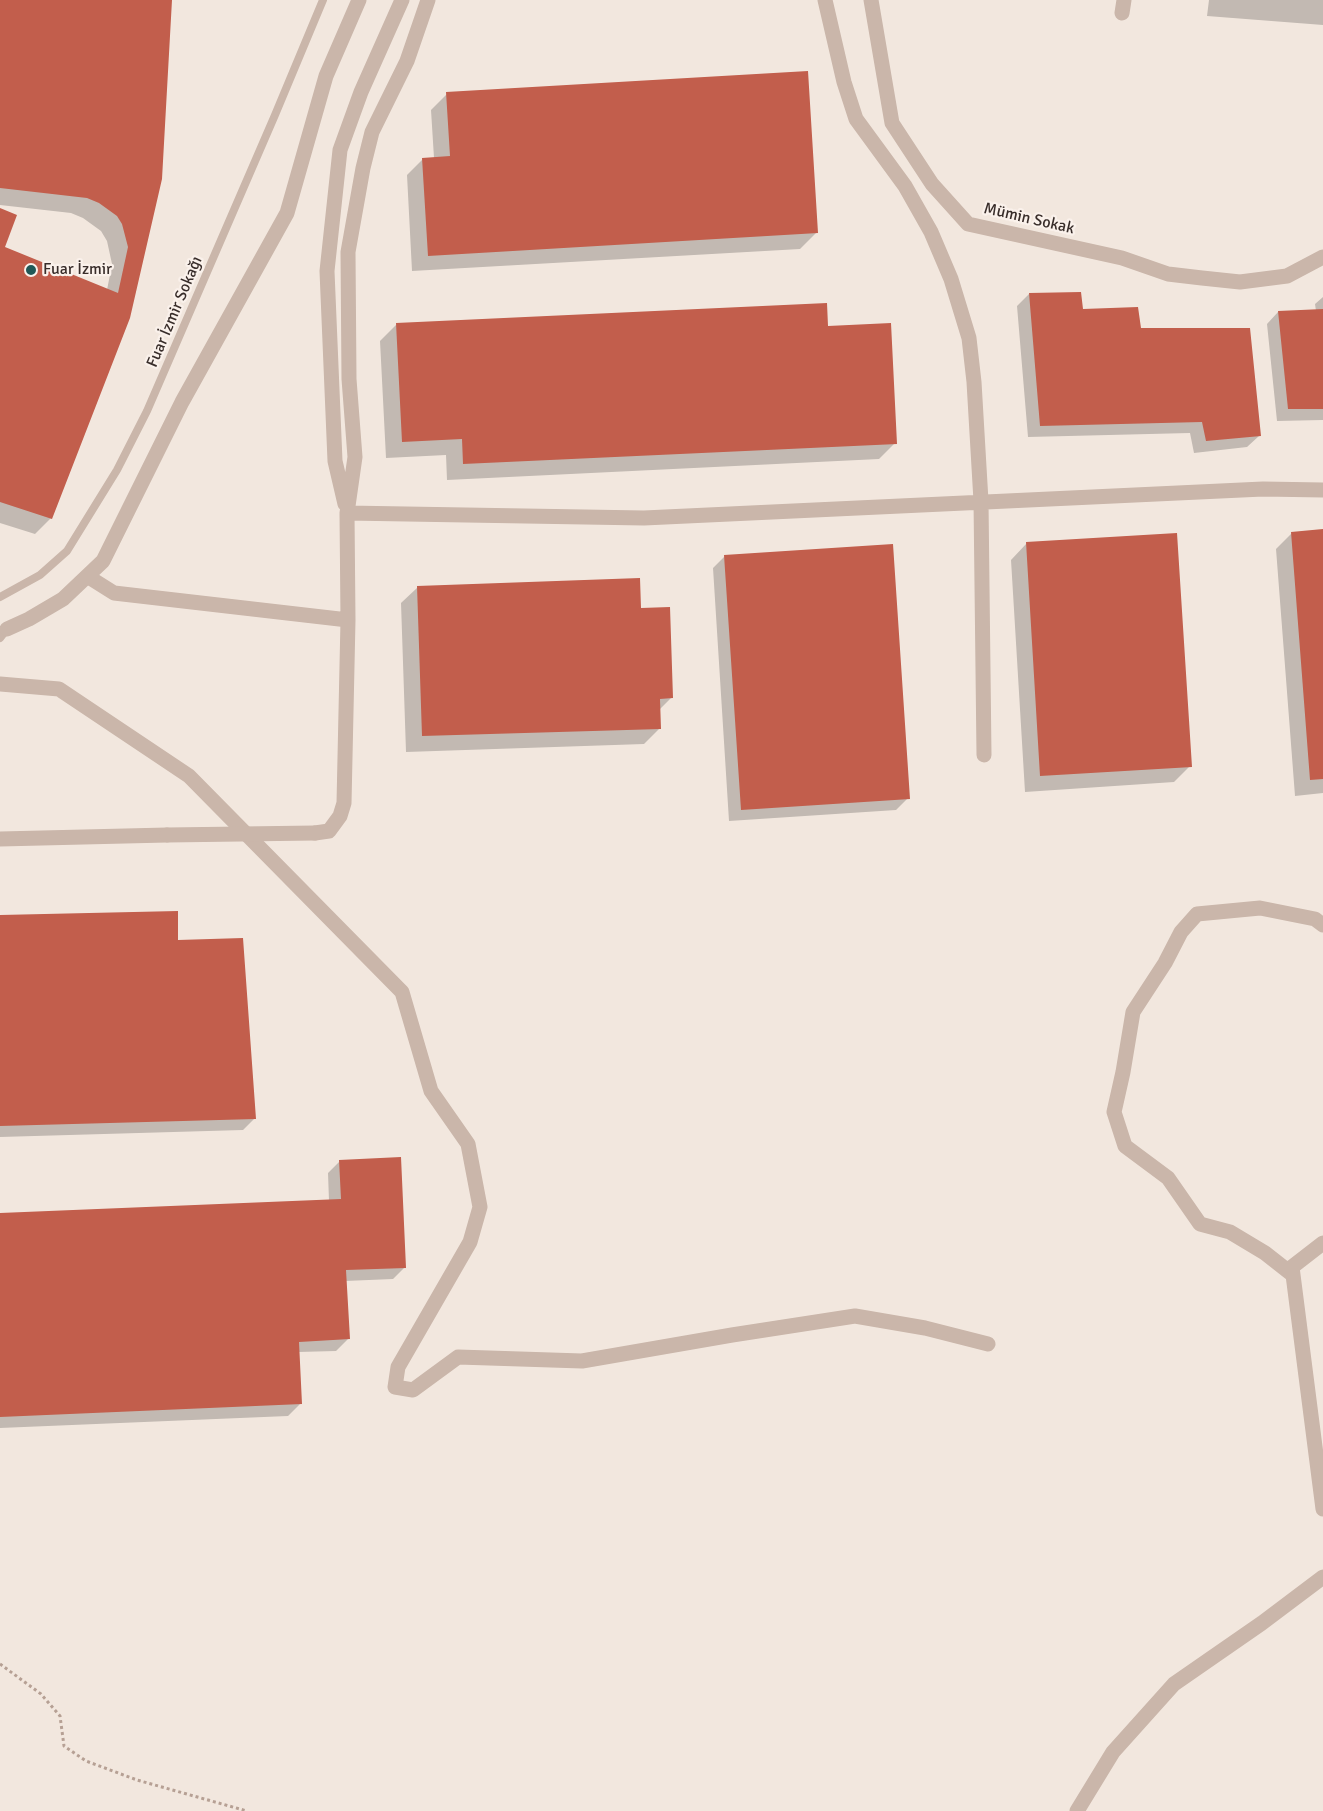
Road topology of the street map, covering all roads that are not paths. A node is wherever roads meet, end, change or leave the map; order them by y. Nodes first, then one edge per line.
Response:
1 (323, 0) edge
2 (359, 0) edge
3 (402, 0) edge
4 (428, 0) edge
5 (825, 0) edge
6 (871, 0) edge
7 (1323, 256) edge
8 (1323, 490) edge
9 (981, 501) junction
10 (347, 513) junction
11 (87, 576) junction
12 (0, 597) edge
13 (348, 620) junction
14 (4, 634) edge
15 (0, 684) edge
16 (984, 755) dead end
17 (0, 839) edge
18 (1323, 925) edge
19 (1323, 1243) edge
20 (1293, 1275) junction
21 (988, 1344) dead end
22 (1323, 1509) edge
23 (1323, 1577) edge
24 (1077, 1811) edge

1 - 12 lane, Fuar İzmir Sokağı
2 - 11 street
3 - 10 street
4 - 10 street
5 - 9 street
6 - 7 street, Mümin Sokak
8 - 9 street
9 - 10 street
9 - 16 street
10 - 13 street
11 - 13 street
11 - 14 street
13 - 17 street, bridge
15 - 21 street
18 - 20 street
19 - 20 street
20 - 22 street
23 - 24 street

